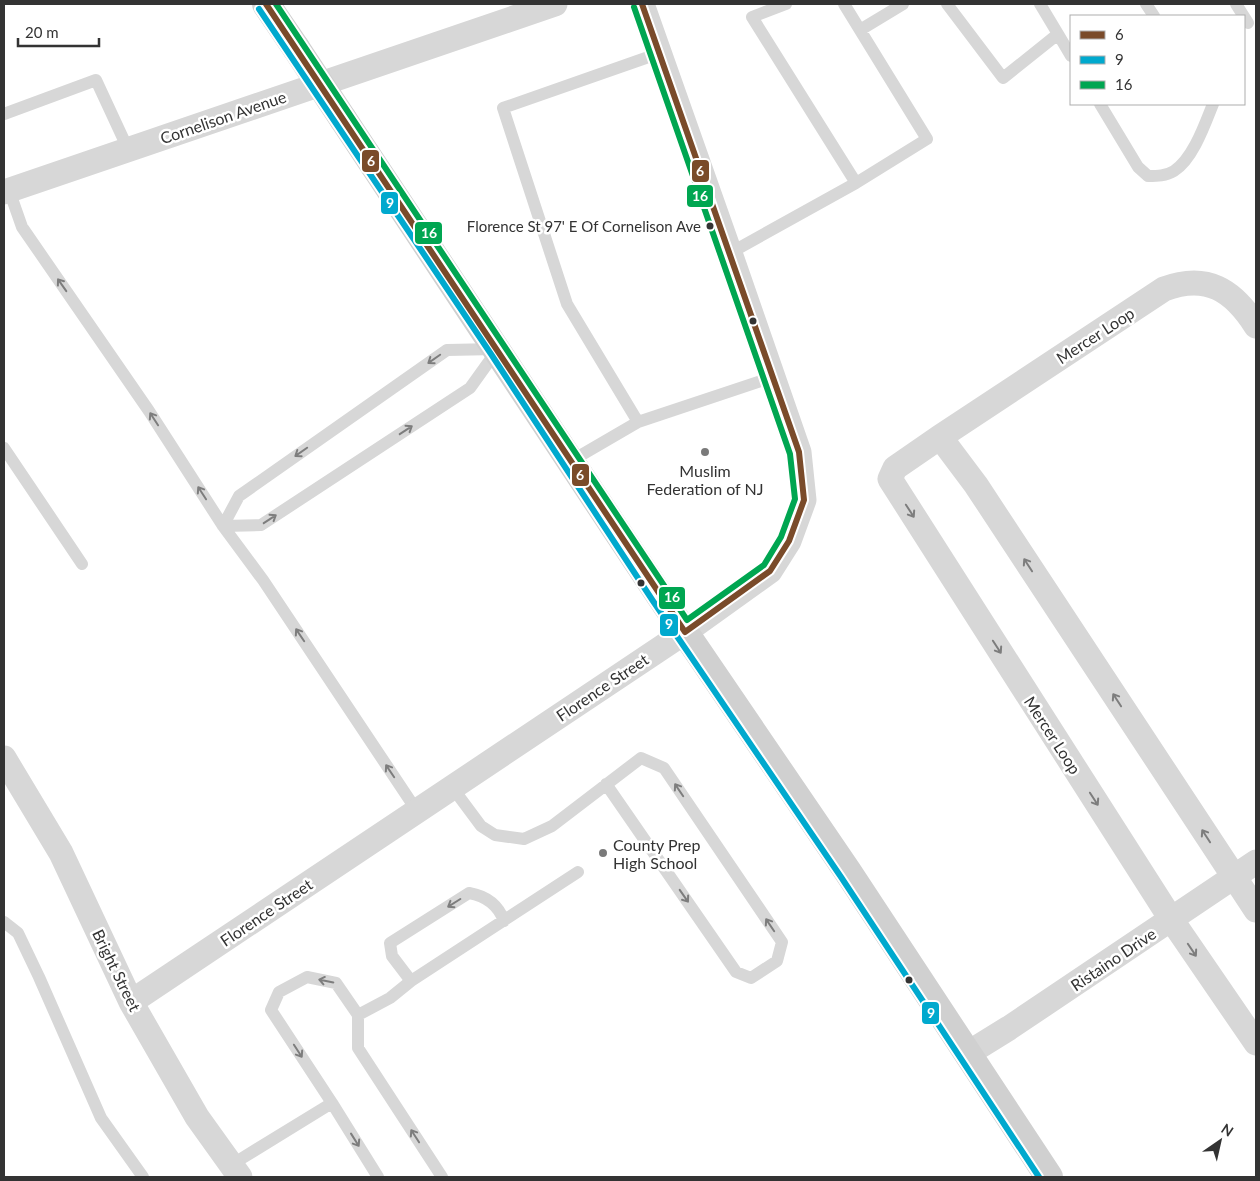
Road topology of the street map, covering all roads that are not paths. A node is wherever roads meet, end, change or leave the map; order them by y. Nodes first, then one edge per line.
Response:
1 (266, 4) edge
2 (556, 4) edge
3 (642, 4) edge
4 (786, 4) edge
5 (844, 4) edge
6 (903, 4) edge
7 (947, 4) edge
8 (1040, 4) edge
9 (1146, 4) edge
10 (1236, 4) edge
11 (1153, 15) edge
12 (1243, 15) edge
13 (860, 30) junction
14 (1058, 34) junction
15 (660, 53) junction
16 (1070, 54) edge
17 (1101, 105) edge
18 (1213, 105) edge
19 (4, 114) edge
20 (128, 149) junction
21 (856, 183) junction
22 (6, 191) edge
23 (730, 253) junction
24 (1256, 326) edge
25 (498, 349) junction
26 (773, 376) junction
27 (638, 422) junction
28 (940, 437) junction
29 (4, 448) edge
30 (571, 461) junction
31 (223, 526) junction
32 (82, 564) dead end
33 (685, 632) junction
34 (4, 758) edge
35 (606, 784) junction
36 (452, 787) junction
37 (417, 811) junction
38 (1256, 862) edge
39 (578, 872) dead end
40 (1233, 877) junction
41 (1256, 910) edge
42 (1171, 919) junction
43 (504, 921) junction
44 (4, 922) edge
45 (411, 981) junction
46 (131, 1002) junction
47 (358, 1015) junction
48 (1256, 1043) edge
49 (968, 1054) junction
50 (332, 1103) junction
51 (235, 1171) edge
52 (143, 1177) edge
53 (378, 1177) edge
54 (442, 1177) edge
55 (1049, 1177) edge

1 - 25 main road, bridge
2 - 20 street, Cornelison Avenue
3 - 15 street, Florence Street
4 - 21 lane
5 - 13 lane
6 - 13 lane
7 - 14 lane
8 - 14 lane
9 - 11 lane
10 - 12 lane
13 - 21 lane
14 - 16 lane
15 - 23 street, Florence Street
15 - 27 lane
17 - 18 lane
19 - 20 lane
20 - 22 street, Cornelison Avenue
21 - 23 lane
31 -> 22 lane
23 - 26 street, Florence Street
24 - 28 street, Mercer Loop
25 - 30 main road
31 -> 25 lane
25 -> 31 lane
26 - 27 lane
26 - 33 street, Florence Street
27 - 30 lane
40 -> 28 street
28 -> 42 street, Mercer Loop
29 - 32 lane
30 - 33 main road
37 -> 31 lane
33 - 36 street, Florence Street
33 - 49 main road
34 - 46 street, Bright Street
35 -> 35 lane
35 - 36 lane
36 - 37 street, Florence Street
37 - 46 street, Florence Street
38 - 40 street, Ristaino Drive
39 - 43 lane
40 - 41 street
40 - 42 street, Ristaino Drive
42 -> 48 street, Mercer Loop
42 - 49 street, Ristaino Drive
43 - 45 lane
43 -> 45 lane
44 - 52 lane
45 - 47 lane
46 - 51 street, Bright Street
47 -> 50 lane
54 -> 47 lane
49 - 55 main road
50 - 51 lane
50 -> 53 lane

